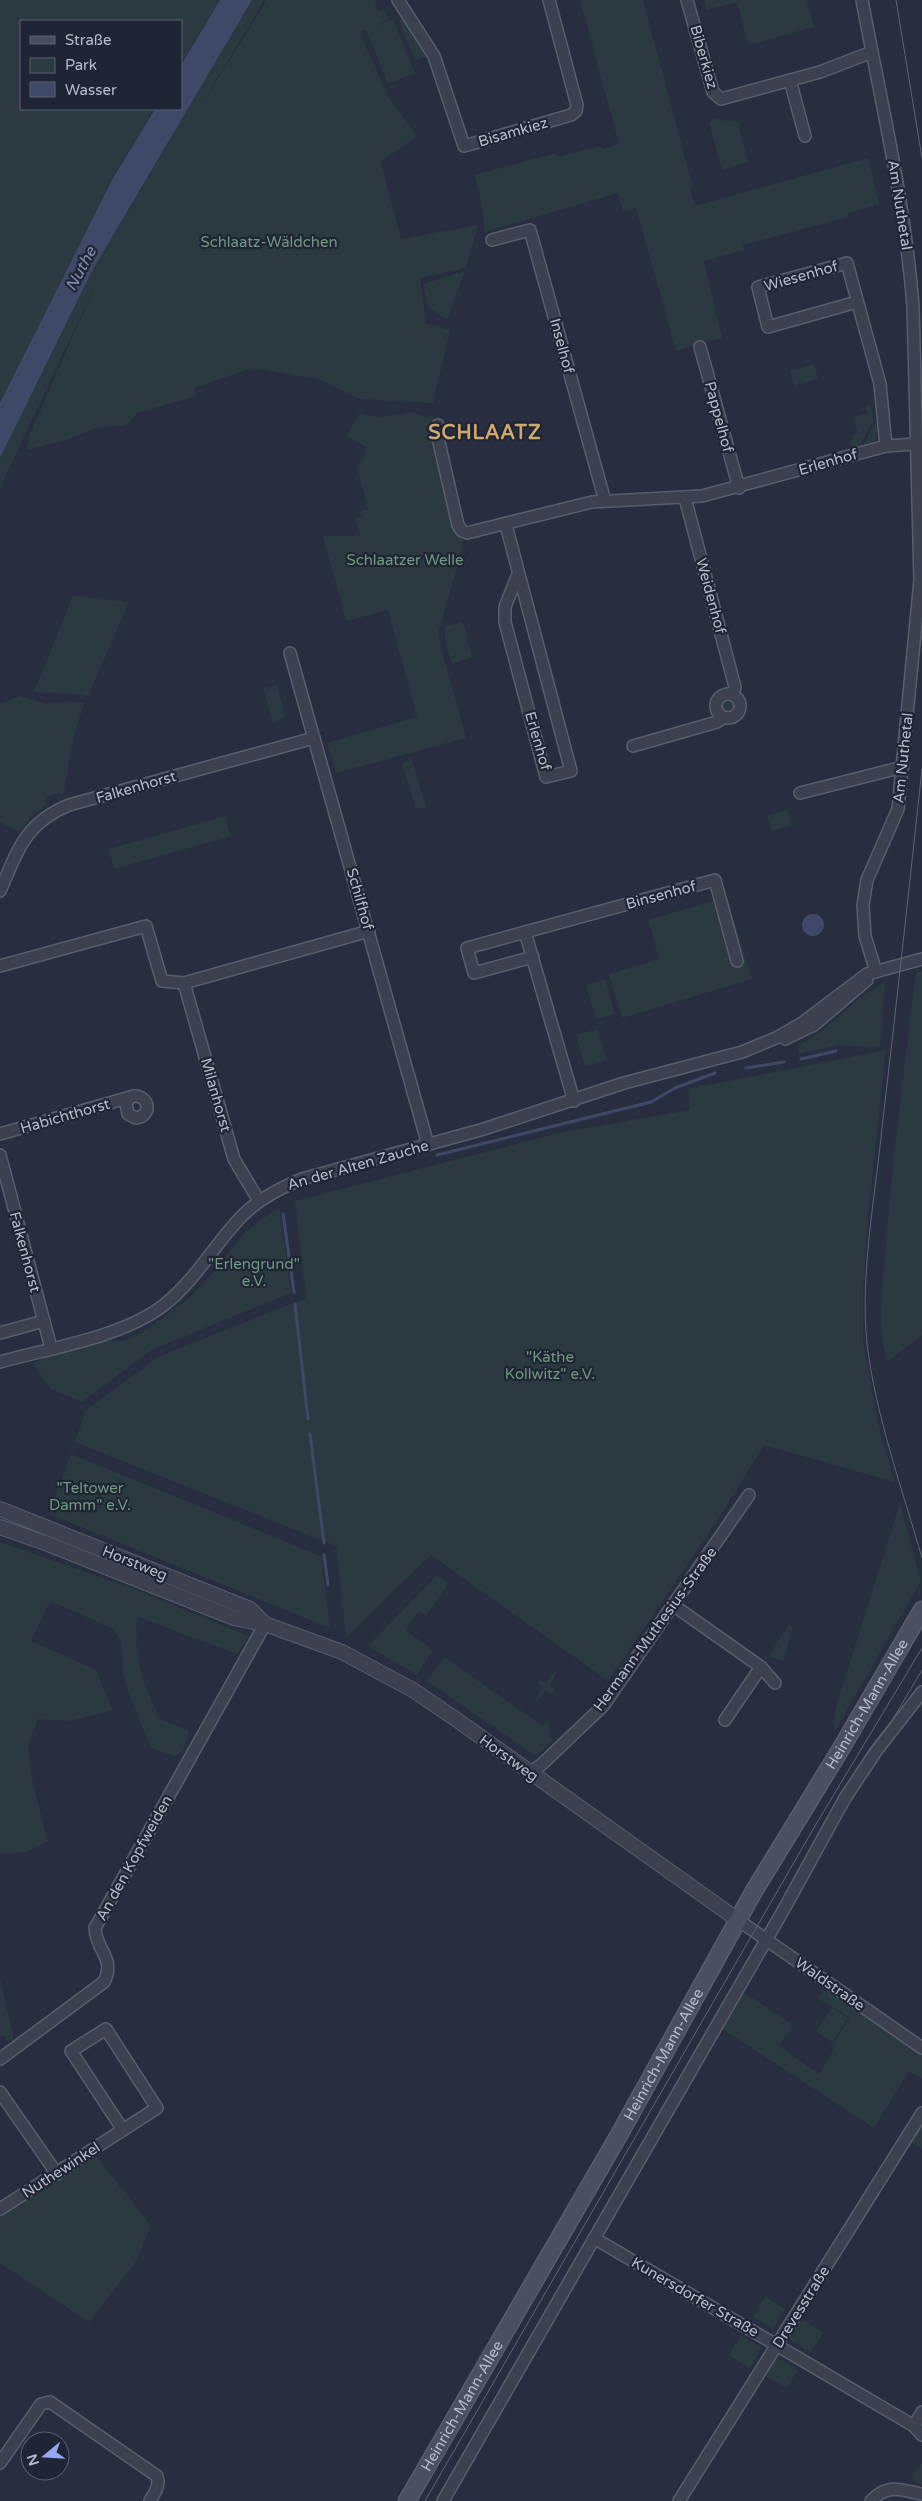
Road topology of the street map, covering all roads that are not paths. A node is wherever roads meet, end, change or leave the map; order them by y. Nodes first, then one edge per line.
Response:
1 (398, 0) edge
2 (549, 0) edge
3 (687, 0) edge
4 (862, 0) edge
5 (872, 52) junction
6 (790, 80) junction
7 (805, 136) dead end
8 (492, 240) dead end
9 (857, 302) junction
10 (700, 347) dead end
11 (438, 425) dead end
12 (916, 444) junction
13 (886, 446) junction
14 (739, 488) junction
15 (685, 498) junction
16 (605, 501) junction
17 (506, 525) junction
18 (518, 574) junction
19 (290, 652) dead end
20 (733, 694) junction
21 (723, 718) junction
22 (314, 738) junction
23 (633, 746) dead end
24 (903, 767) junction
25 (800, 793) dead end
26 (0, 891) edge
27 (369, 930) junction
28 (526, 932) junction
29 (533, 957) junction
30 (922, 959) edge
31 (737, 961) dead end
32 (0, 966) edge
33 (876, 972) junction
34 (184, 983) junction
35 (130, 1098) dead end
36 (574, 1101) junction
37 (0, 1134) edge
38 (428, 1145) junction
39 (0, 1155) edge
40 (259, 1201) junction
41 (44, 1321) junction
42 (0, 1333) edge
43 (51, 1348) junction
44 (0, 1362) edge
45 (749, 1496) dead end
46 (0, 1509) edge
47 (0, 1527) edge
48 (673, 1605) junction
49 (922, 1610) edge
50 (265, 1624) junction
51 (761, 1667) junction
52 (776, 1683) dead end
53 (922, 1692) edge
54 (725, 1720) dead end
55 (528, 1773) junction
56 (738, 1920) junction
57 (766, 1940) junction
58 (922, 2048) edge
59 (0, 2059) edge
60 (0, 2092) edge
61 (922, 2113) edge
62 (123, 2130) junction
63 (57, 2174) junction
64 (0, 2210) edge
65 (594, 2238) junction
66 (778, 2346) junction
67 (922, 2412) edge
68 (918, 2431) edge
69 (0, 2463) edge
70 (922, 2494) edge
71 (150, 2501) edge
72 (407, 2501) edge
73 (443, 2501) edge
74 (679, 2501) edge
75 (871, 2501) edge

1 - 2 street, Bisamkiez
3 - 6 street, Biberkiez
4 - 5 street, Am Nuthetal
5 - 6 street, Biberkiez
5 - 12 street, Am Nuthetal
6 - 7 street
8 - 16 street, Inselhof
9 - 9 street, Wiesenhof
9 - 13 street, Wiesenhof
10 - 14 street, Pappelhof
11 - 17 street, Erlenhof
12 - 13 street, Erlenhof
12 - 24 street, Am Nuthetal
13 - 14 street, Erlenhof
14 - 15 street, Erlenhof
15 - 16 street, Erlenhof
15 - 20 street, Weidenhof
16 - 17 street, Erlenhof
17 - 18 street, Erlenhof
18 - 18 street, Erlenhof
19 - 22 street, Schilfhof
20 - 21 street, Weidenhof
20 - 21 street
21 - 23 street, Weidenhof
22 - 26 street, Falkenhorst
22 - 27 street, Schilfhof
24 - 25 street
24 - 33 street, Am Nuthetal
27 - 34 street
27 - 38 street, Schilfhof
28 - 29 street
28 - 29 street, Binsenhof
28 - 31 street, Binsenhof
29 - 36 street
30 - 33 street, An der Alten Zauche
32 - 34 street
33 - 36 street, An der Alten Zauche
34 - 40 street, Milanhorst
35 - 37 street, Habichthorst
36 - 38 street, An der Alten Zauche
38 - 40 street, An der Alten Zauche
39 - 41 street, Falkenhorst
40 - 43 street, An der Alten Zauche
41 - 42 street
41 - 43 street, Falkenhorst
43 - 44 street, An der Alten Zauche
45 - 48 street, Hermann-Muthesius-Straße
46 - 50 street, Horstweg
47 - 50 street, Horstweg
48 - 51 street
48 - 55 street, Hermann-Muthesius-Straße
49 - 56 main road, Heinrich-Mann-Allee
50 - 55 street, Horstweg
50 - 59 street, An den Kopfweiden
51 - 52 street
51 - 54 street
53 - 57 street, Heinrich-Mann-Allee
55 - 56 street, Horstweg
56 - 57 street, Waldstraße
56 - 72 main road, Heinrich-Mann-Allee
57 - 58 street, Waldstraße
57 - 65 street, Heinrich-Mann-Allee
60 - 63 street
61 - 66 street, Drevesstraße
62 - 62 street, Nuthewinkel
62 - 63 street, Nuthewinkel
63 - 64 street, Nuthewinkel
65 - 66 street, Kunersdorfer Straße
65 - 73 street, Heinrich-Mann-Allee
66 - 68 street, Kunersdorfer Straße
66 - 74 street, Drevesstraße
67 - 68 street
69 - 71 street
70 - 75 street

